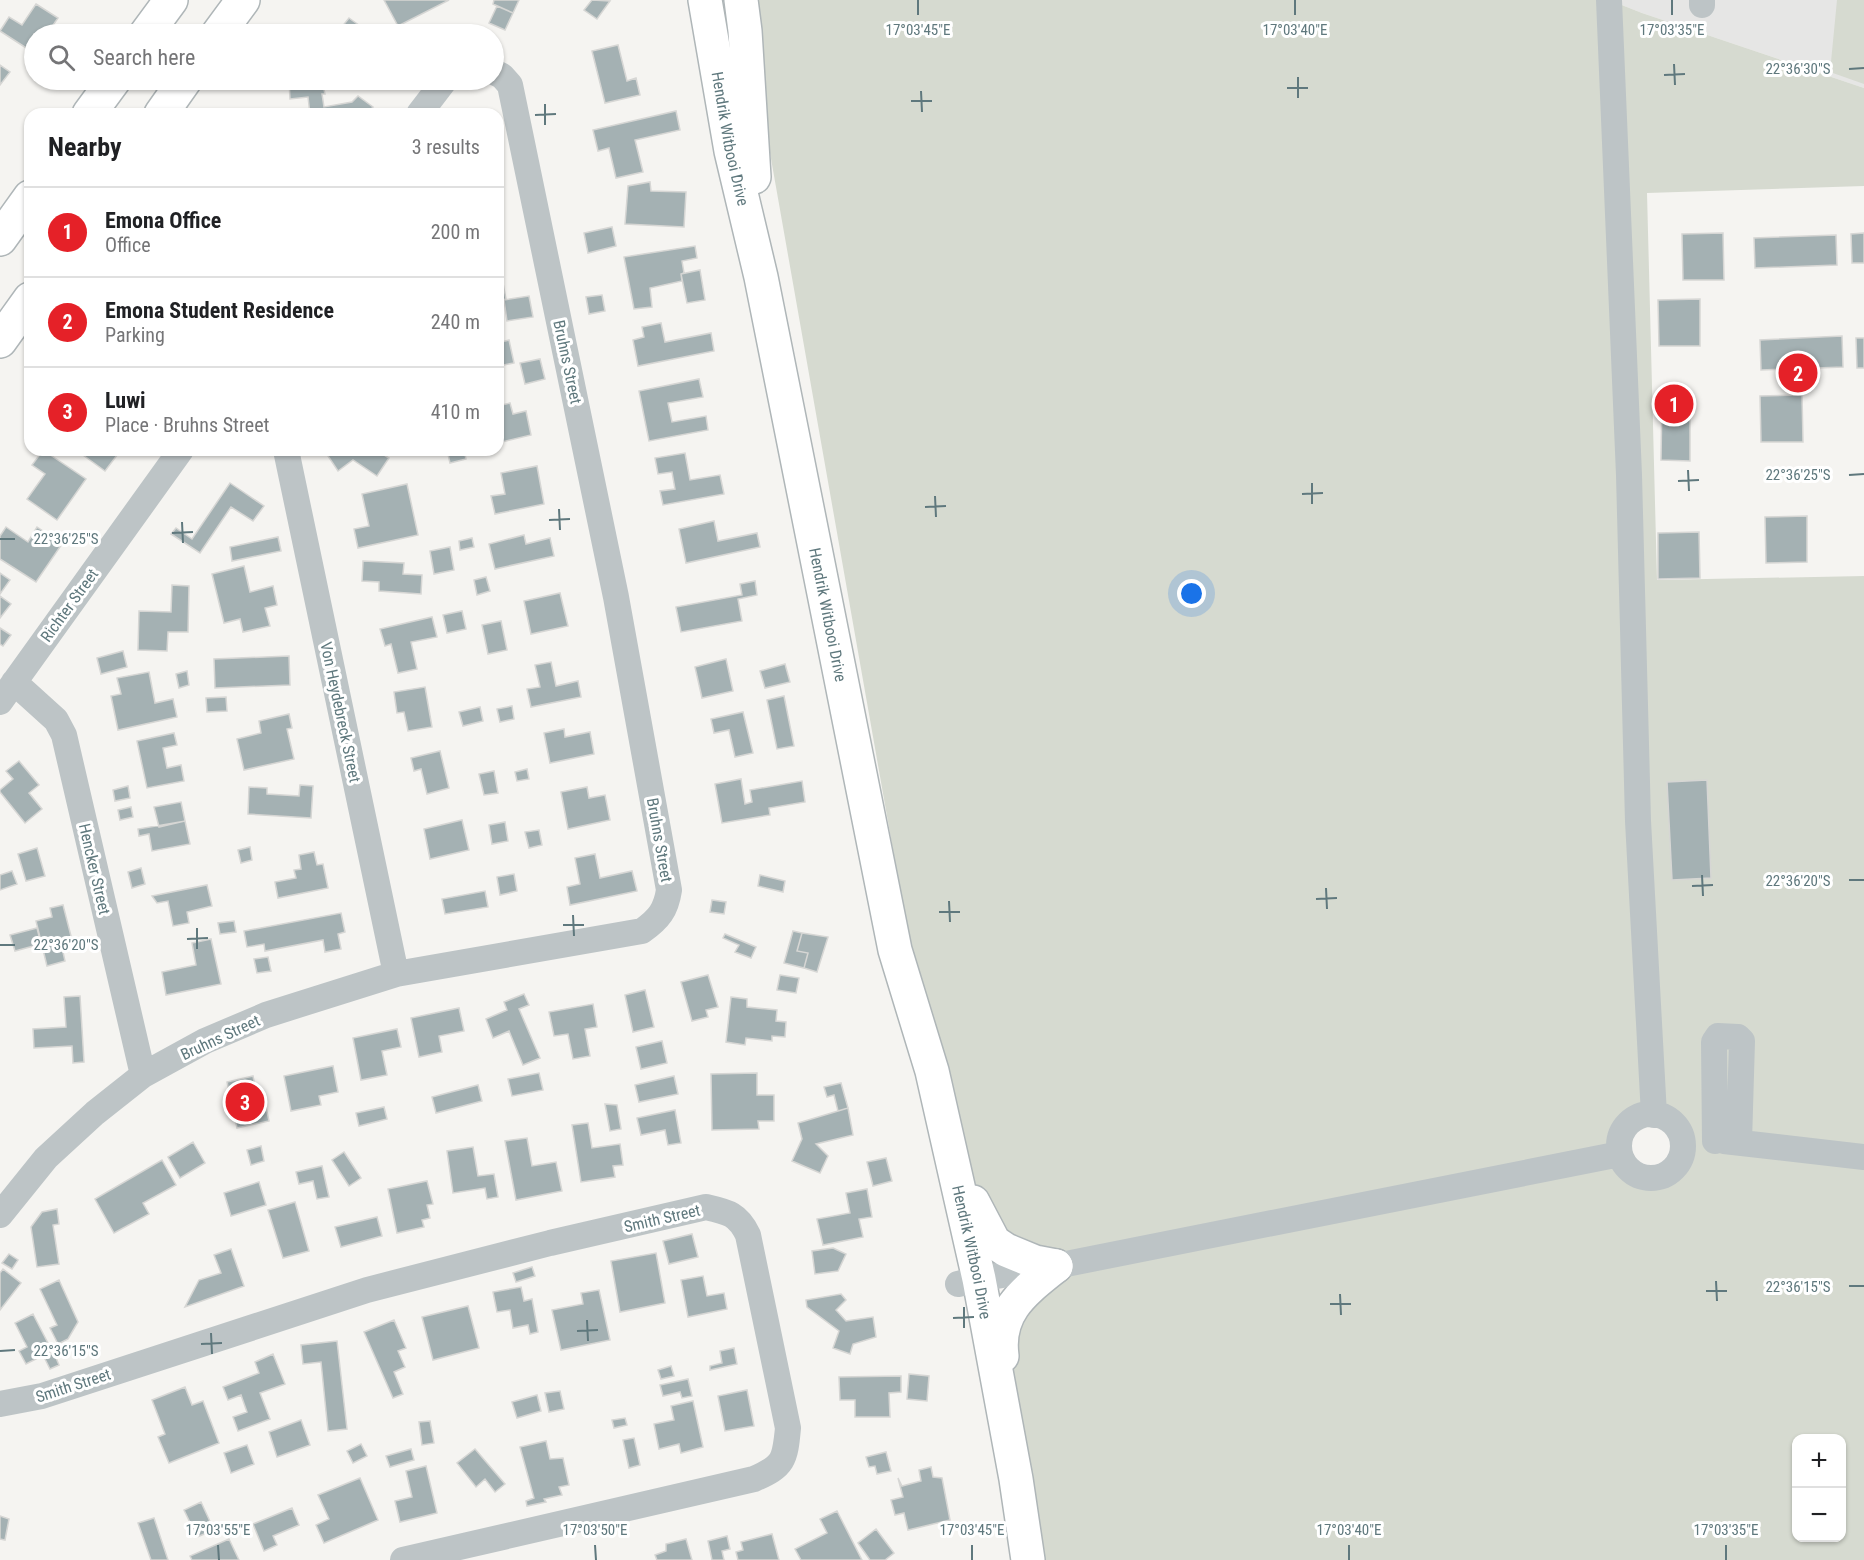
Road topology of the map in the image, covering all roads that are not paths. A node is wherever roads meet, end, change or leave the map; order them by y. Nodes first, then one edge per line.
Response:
1 (171, 0) edge
2 (243, 0) edge
3 (705, 0) edge
4 (741, 0) edge
5 (1609, 0) edge
6 (153, 24) edge
7 (225, 24) edge
8 (504, 78) edge
9 (107, 90) edge
10 (178, 90) edge
11 (437, 90) edge
12 (93, 108) edge
13 (165, 108) edge
14 (424, 108) edge
15 (24, 205) edge
16 (0, 239) edge
17 (761, 278) junction
18 (24, 307) edge
19 (0, 341) edge
20 (177, 456) edge
21 (287, 456) edge
22 (7, 692) edge
23 (895, 951) junction
24 (396, 974) junction
25 (932, 1071) junction
26 (143, 1075) junction
27 (1654, 1115) junction
28 (1683, 1141) junction
29 (1620, 1154) junction
30 (1864, 1157) edge
31 (0, 1215) edge
32 (1056, 1266) junction
33 (968, 1281) junction
34 (0, 1404) edge
35 (1016, 1479) junction
36 (403, 1560) edge
37 (1013, 1560) edge
38 (1028, 1560) edge

1 - 6 main road
2 - 7 main road
3 - 17 main road, Hendrik Witbooi Drive
4 - 17 main road, Hendrik Witbooi Drive
5 - 27 street
8 - 24 street, Bruhns Street
9 - 12 main road
10 - 13 main road
11 - 14 street
15 - 16 main road
17 - 23 main road, Hendrik Witbooi Drive
18 - 19 main road
20 - 22 street, Richter Street
21 - 24 street, Von Heydebreck Street
22 - 26 street, Hencker Street
23 - 25 main road, Hendrik Witbooi Drive
23 - 33 main road, Hendrik Witbooi Drive
24 - 26 street, Bruhns Street
25 - 32 main road
25 - 33 main road, Hendrik Witbooi Drive
26 - 31 street, Bruhns Street
27 - 28 street
27 - 29 street
28 - 29 street
28 - 30 street
29 - 32 street
32 - 33 street
32 - 35 main road
33 - 35 main road, Hendrik Witbooi Drive
33 - 37 main road, Hendrik Witbooi Drive
34 - 36 street, Smith Street
35 - 38 main road, Hendrik Witbooi Drive

